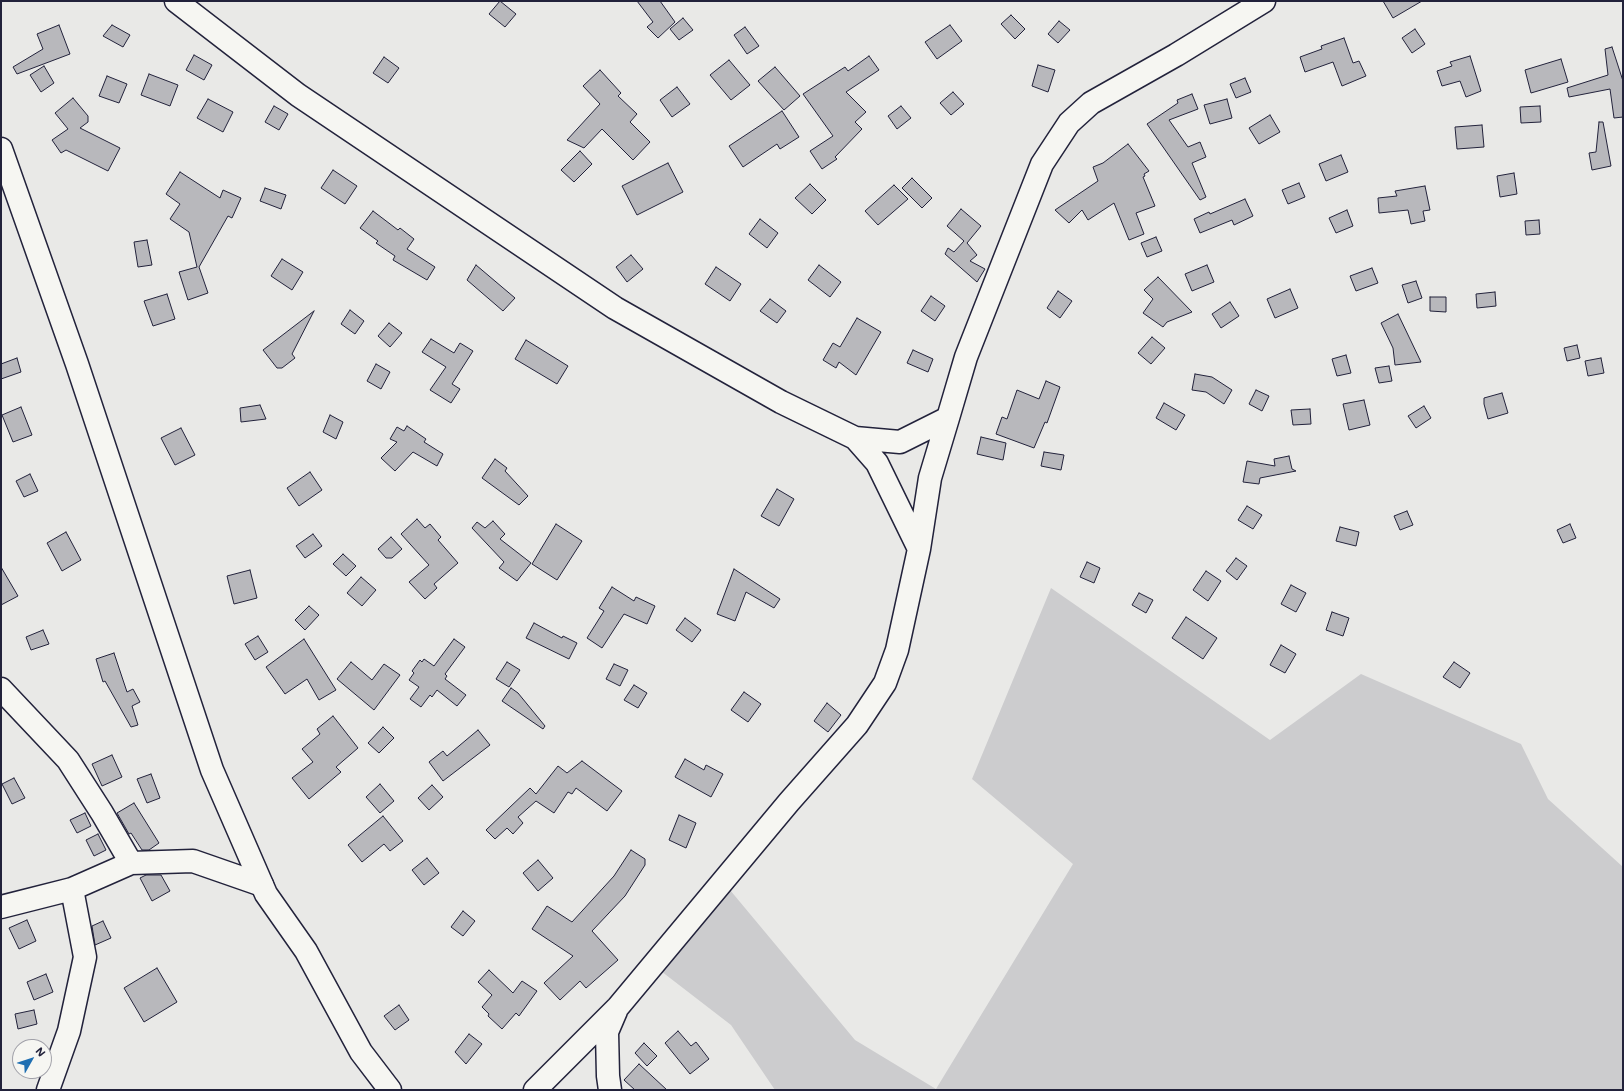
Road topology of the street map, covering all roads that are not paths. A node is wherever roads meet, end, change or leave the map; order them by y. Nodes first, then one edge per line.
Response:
1 (176, 1) edge
2 (1264, 1) edge
3 (1, 149) edge
4 (948, 418) junction
5 (855, 438) junction
6 (919, 549) junction
7 (1, 689) edge
8 (131, 863) junction
9 (262, 885) junction
10 (72, 889) junction
11 (1, 907) edge
12 (618, 1006) junction
13 (48, 1090) edge
14 (390, 1090) edge
15 (534, 1090) edge
16 (610, 1090) edge

1 - 5 street
2 - 4 street
3 - 9 street
4 - 5 street
4 - 6 street
5 - 6 street
6 - 12 street
7 - 8 street
8 - 9 street
8 - 10 street
9 - 14 street
10 - 11 street
10 - 13 street
12 - 15 street
12 - 16 street

